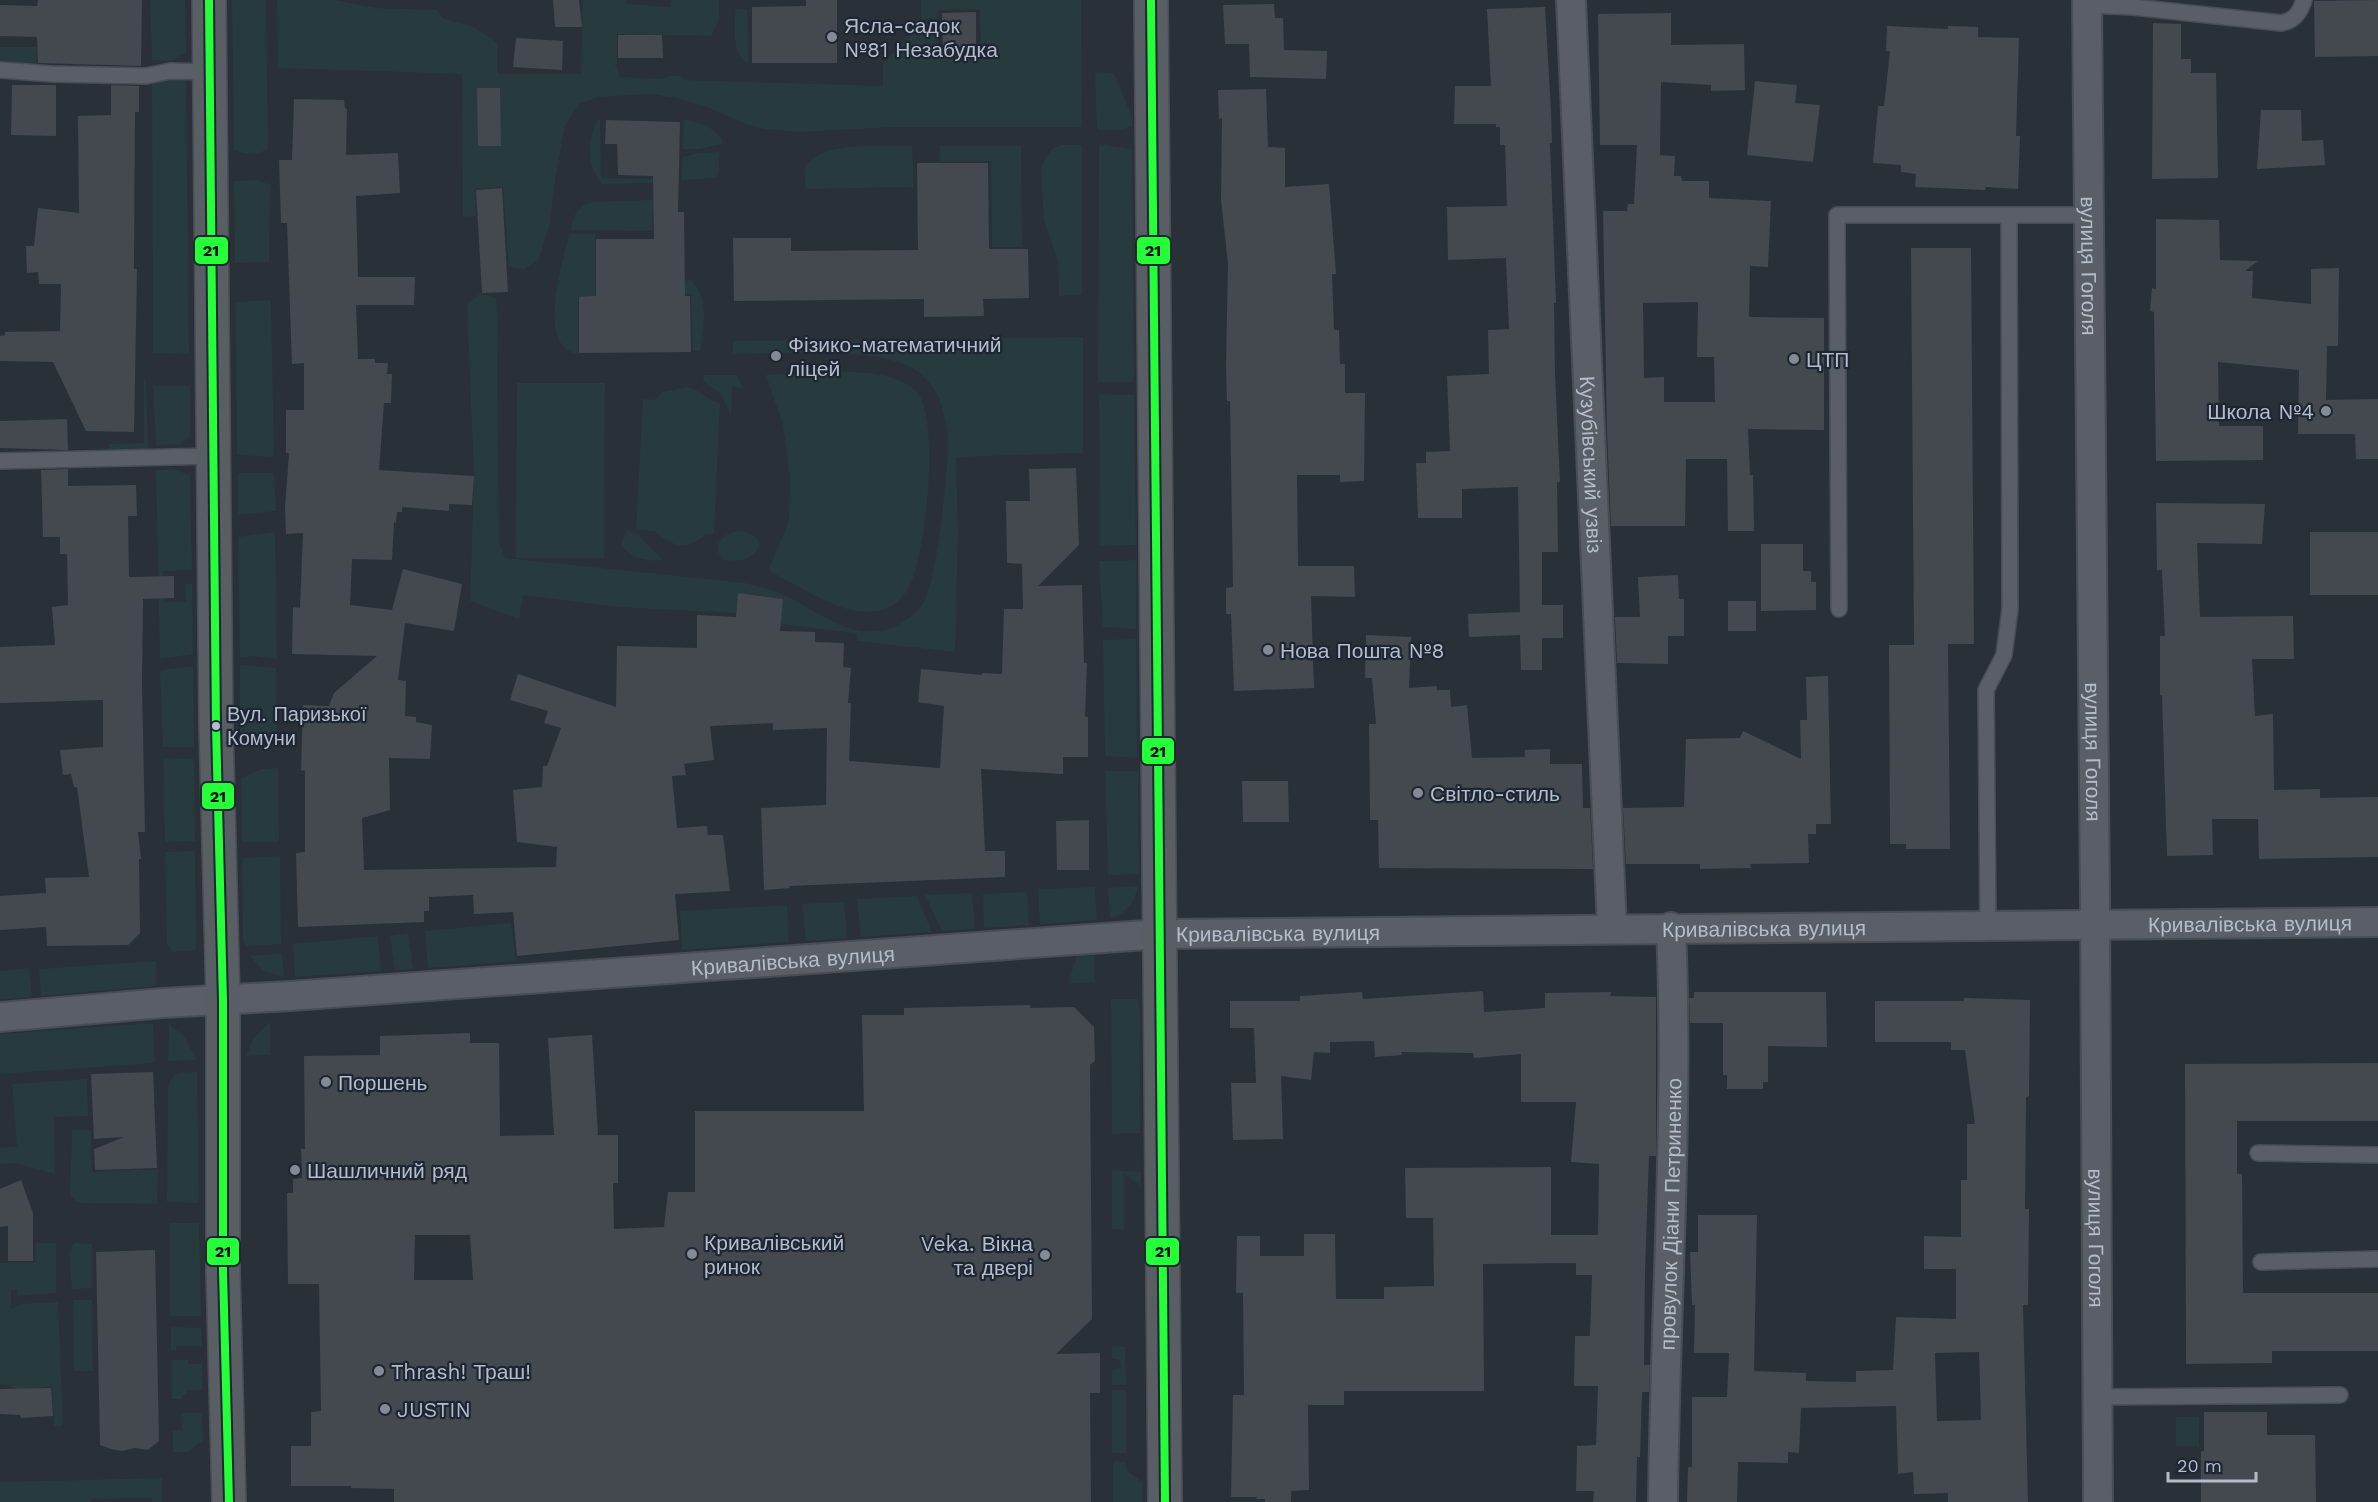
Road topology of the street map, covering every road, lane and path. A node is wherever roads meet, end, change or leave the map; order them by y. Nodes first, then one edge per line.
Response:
1 (209, 0) edge
2 (1151, 0) edge
3 (1571, 0) edge
4 (2304, 0) edge
5 (2087, 3) edge
6 (0, 70) edge
7 (209, 72) junction
8 (2009, 215) junction
9 (2090, 215) junction
10 (214, 456) junction
11 (0, 461) edge
12 (1839, 609) dead end
13 (2378, 922) edge
14 (2095, 923) junction
15 (1988, 924) junction
16 (1671, 927) junction
17 (1612, 928) junction
18 (1160, 934) junction
19 (223, 1001) junction
20 (0, 1017) edge
21 (2258, 1154) dead end
22 (2378, 1155) edge
23 (2378, 1259) edge
24 (2261, 1262) dead end
25 (2340, 1395) dead end
26 (2097, 1396) junction
27 (229, 1502) edge
28 (1165, 1502) edge
29 (1663, 1502) edge
30 (2097, 1502) edge

1 - 7 main road
2 - 18 main road
3 - 17 street, Кузубівський узвіз
4 - 5 lane
5 - 9 street, вулиця Гоголя
6 - 7 lane
7 - 10 main road
8 - 9 lane
8 - 12 lane
8 - 15 lane
9 - 14 street, вулиця Гоголя
10 - 11 lane
10 - 19 main road
13 - 14 street, Кривалівська вулиця
14 - 15 street, Кривалівська вулиця
14 - 26 street, вулиця Гоголя
15 - 16 street, Кривалівська вулиця
16 - 17 street, Кривалівська вулиця
16 - 29 street, провулок Діани Петриненко
17 - 18 street, Кривалівська вулиця
18 - 19 street, Кривалівська вулиця
18 - 28 main road
19 - 20 street, Кривалівська вулиця
19 - 27 main road
21 - 22 lane
23 - 24 lane
25 - 26 lane
26 - 30 street, вулиця Гоголя

